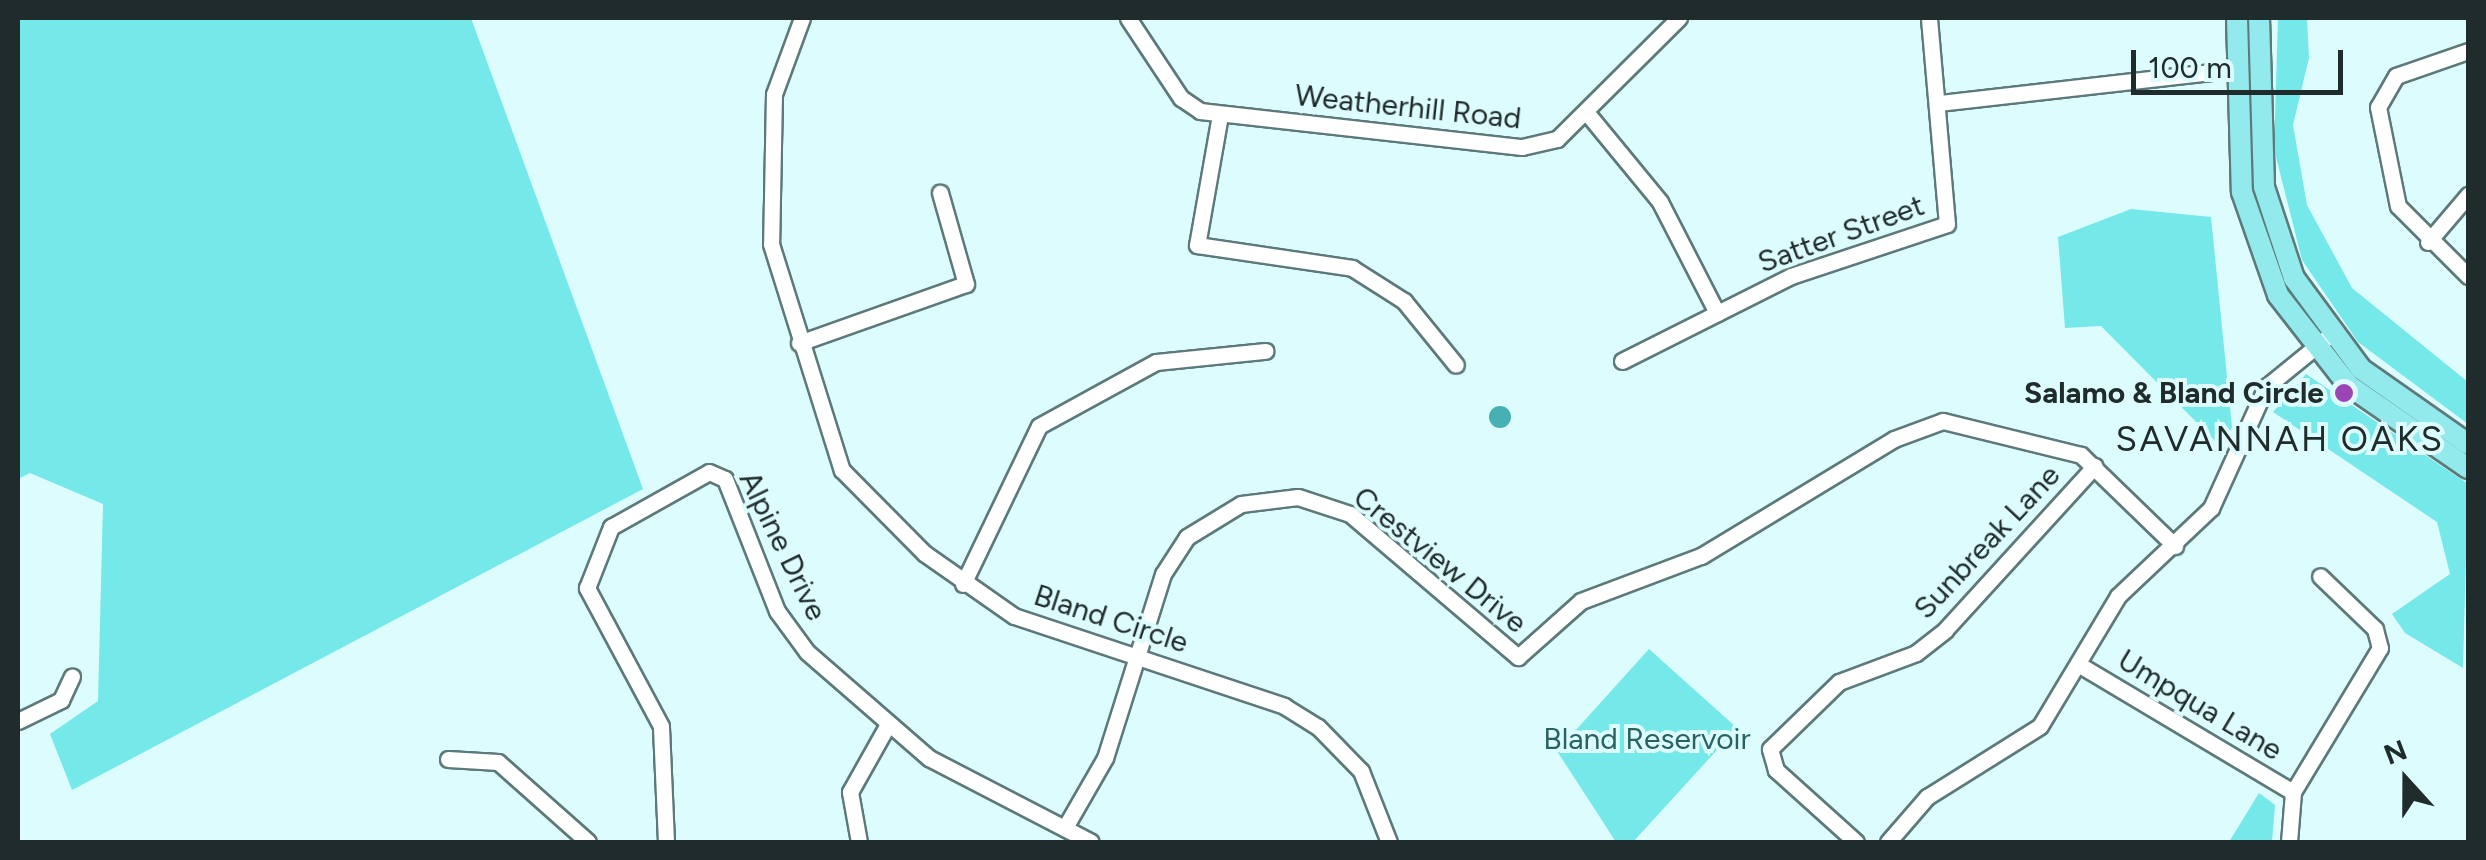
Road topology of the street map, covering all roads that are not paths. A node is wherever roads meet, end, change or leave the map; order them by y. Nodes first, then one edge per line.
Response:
1 (802, 18) edge
2 (1128, 18) edge
3 (1679, 18) edge
4 (2237, 18) edge
5 (2259, 18) edge
6 (1929, 19) edge
7 (2468, 51) edge
8 (2239, 69) junction
9 (1940, 103) junction
10 (1586, 112) junction
11 (1220, 115) junction
12 (940, 193) dead end
13 (2468, 195) edge
14 (2428, 242) junction
15 (2468, 276) edge
16 (1716, 313) junction
17 (2321, 342) junction
18 (799, 343) junction
19 (1264, 351) dead end
20 (1622, 361) dead end
21 (1456, 365) dead end
22 (2468, 444) edge
23 (2094, 466) junction
24 (2468, 468) edge
25 (2175, 546) junction
26 (2320, 576) dead end
27 (962, 584) junction
28 (1137, 660) junction
29 (2078, 664) junction
30 (72, 676) dead end
31 (18, 721) edge
32 (886, 726) junction
33 (448, 759) dead end
34 (2293, 792) junction
35 (1067, 824) junction
36 (588, 842) edge
37 (666, 842) edge
38 (859, 842) edge
39 (1091, 842) edge
40 (1386, 842) edge
41 (1856, 842) edge
42 (1888, 842) edge
43 (2289, 842) edge

1 - 18 street, Bland Circle
2 - 11 street, Weatherhill Road
3 - 10 street, Weatherhill Road
4 - 8 main road
5 - 17 main road
6 - 9 street, Satter Street
7 - 14 street
8 - 9 street
8 - 17 main road
9 - 16 street, Satter Street
10 - 11 street, Weatherhill Road
10 - 16 street
11 - 21 street
12 - 18 street
13 - 14 street
14 - 15 street
16 - 20 street, Satter Street
17 - 22 main road
17 - 24 main road
17 - 25 street
18 - 27 street, Bland Circle
19 - 27 street
23 - 25 street, Crestview Drive
23 - 28 street, Crestview Drive
23 - 41 street, Sunbreak Lane
25 - 29 street
26 - 34 street
27 - 28 street, Bland Circle
28 - 35 street, Crestview Drive
28 - 40 street, Bland Circle
29 - 34 street, Umpqua Lane
29 - 42 street
30 - 31 street
32 - 35 street, Alpine Drive
32 - 37 street, Alpine Drive
32 - 38 street
33 - 36 street
34 - 43 street
35 - 39 street, Alpine Drive

